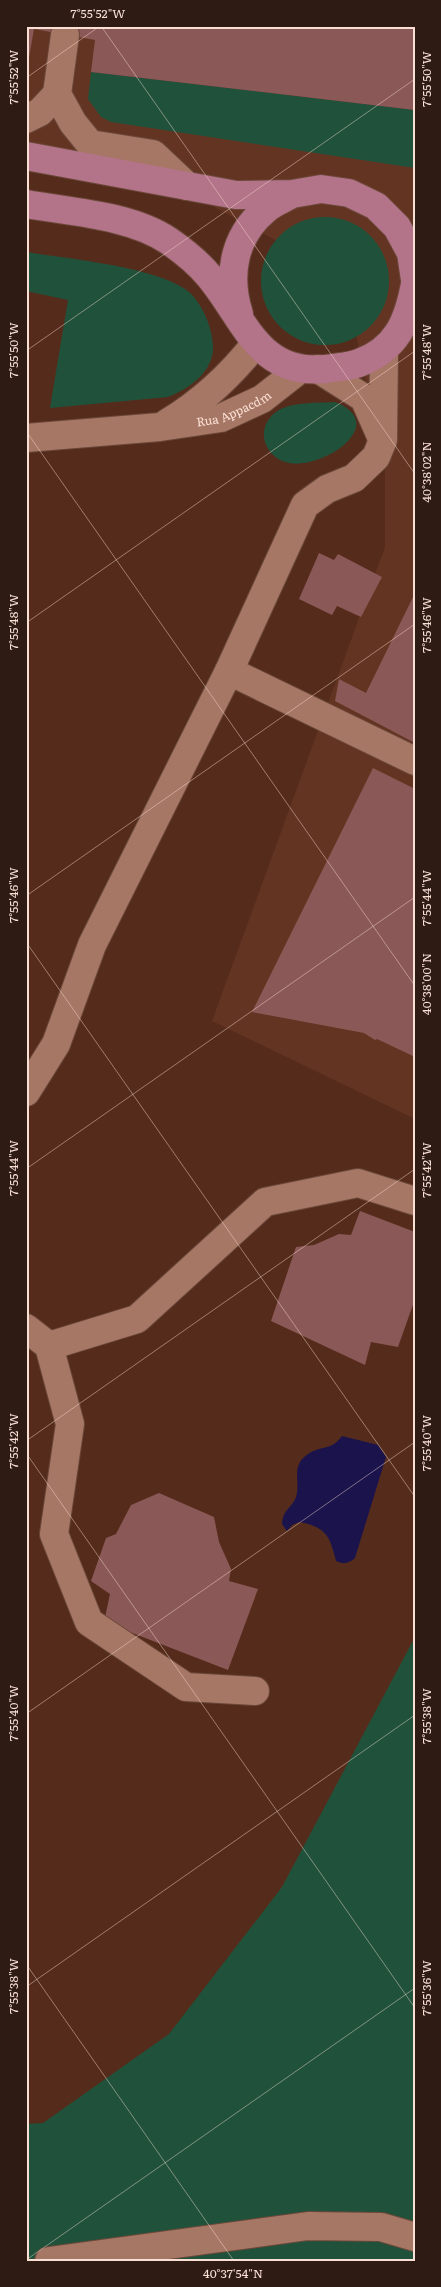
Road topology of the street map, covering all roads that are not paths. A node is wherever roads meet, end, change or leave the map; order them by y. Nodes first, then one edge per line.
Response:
1 (65, 35) dead end
2 (57, 94) junction
3 (26, 119) edge
4 (26, 156) edge
5 (187, 186) junction
6 (292, 194) junction
7 (26, 204) edge
8 (376, 206) junction
9 (415, 217) edge
10 (415, 280) edge
11 (415, 284) edge
12 (249, 333) junction
13 (398, 336) edge
14 (308, 369) junction
15 (160, 427) junction
16 (26, 438) edge
17 (383, 440) junction
18 (229, 670) junction
19 (415, 761) edge
20 (26, 1092) edge
21 (415, 1201) edge
22 (26, 1328) edge
23 (50, 1346) junction
24 (255, 1690) dead end
25 (415, 2237) edge
26 (48, 2261) edge

1 - 2 street
2 - 3 street
2 - 5 street
4 - 5 main road
5 - 6 main road
6 - 8 main road
6 - 12 main road
7 - 12 main road
8 - 9 main road
8 - 10 main road
11 - 13 main road
12 - 14 main road
12 - 15 street, Rua Appacdm
13 - 14 main road
13 - 17 street
14 - 15 street, Rua Appacdm
14 - 17 street
15 - 16 street, Rua Appacdm
17 - 18 street
18 - 19 street
18 - 20 street
21 - 23 street
22 - 23 street
23 - 24 street
25 - 26 street

